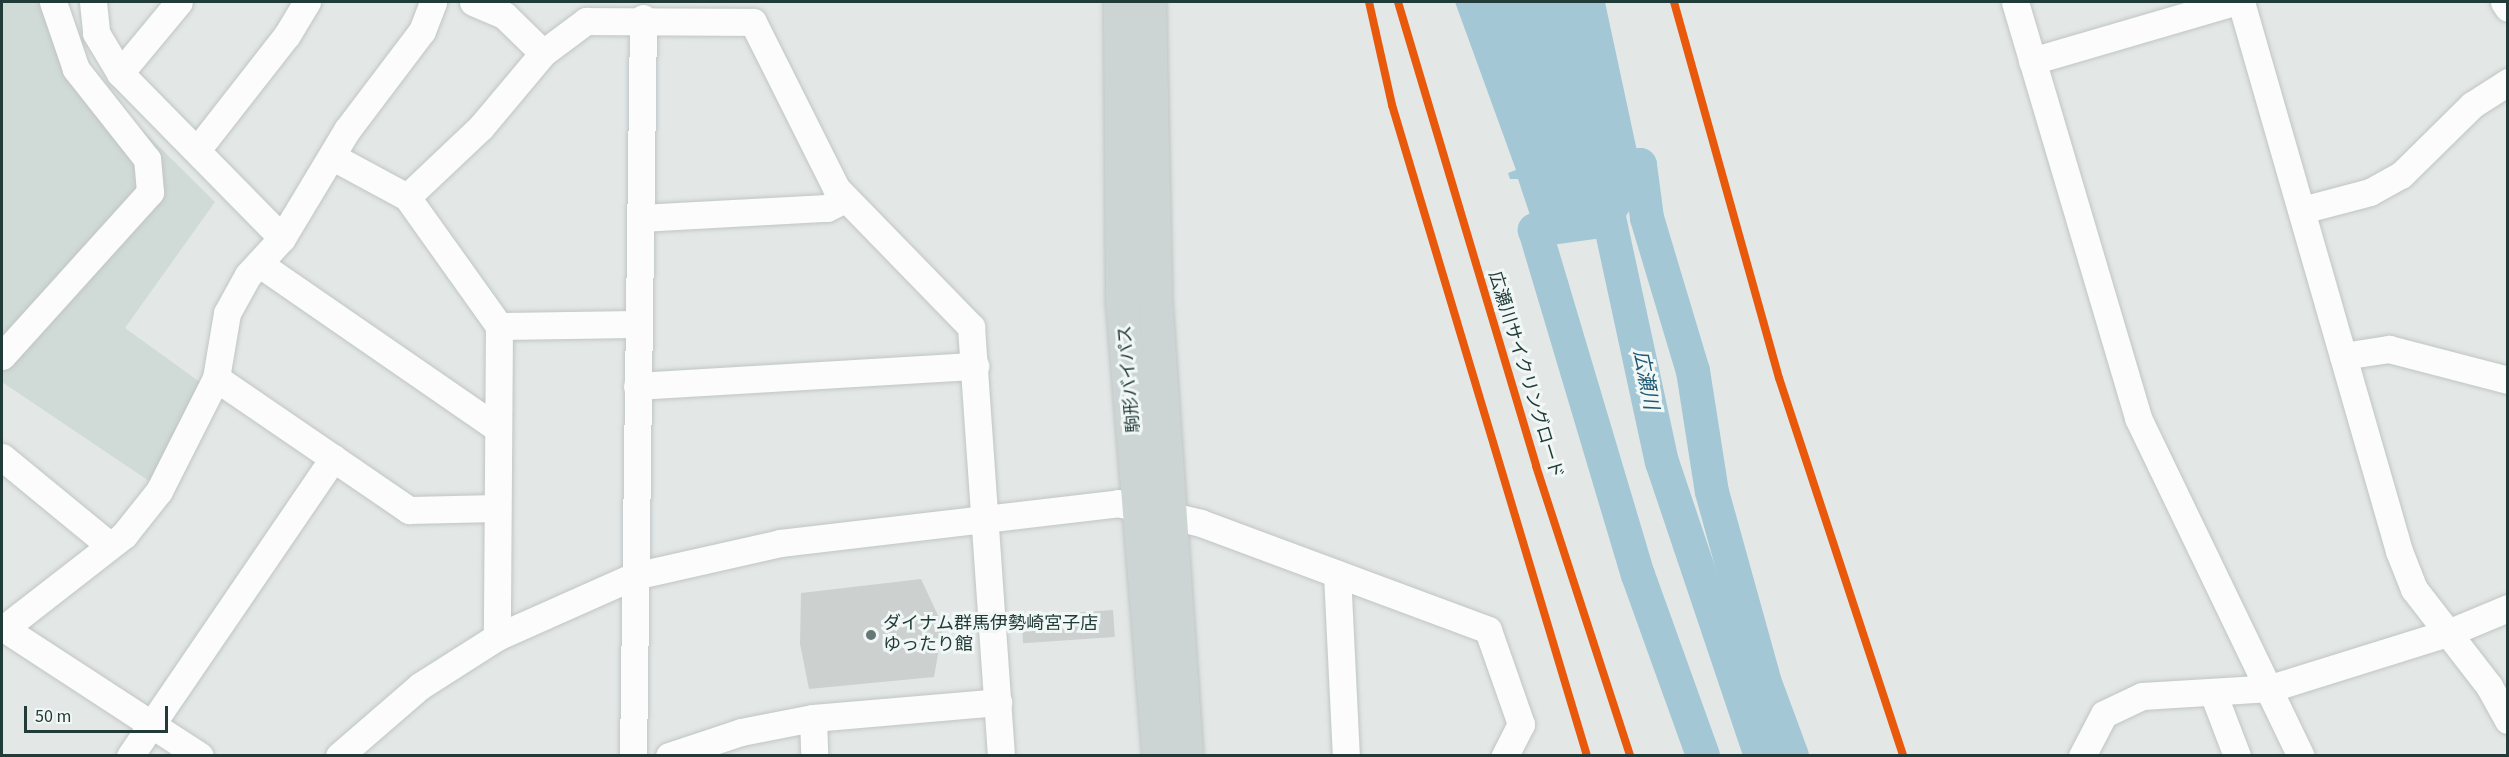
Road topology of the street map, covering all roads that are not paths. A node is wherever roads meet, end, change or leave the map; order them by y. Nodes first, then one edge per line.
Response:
1 (53, 2) edge
2 (93, 2) edge
3 (179, 2) edge
4 (307, 2) edge
5 (433, 2) edge
6 (473, 2) edge
7 (1119, 2) edge
8 (1149, 2) edge
9 (2015, 2) edge
10 (2234, 2) edge
11 (2241, 2) edge
12 (2504, 2) edge
13 (2508, 8) edge
14 (643, 18) junction
15 (543, 53) junction
16 (2032, 61) junction
17 (120, 73) junction
18 (2508, 82) edge
19 (196, 150) junction
20 (333, 157) junction
21 (407, 197) junction
22 (845, 199) junction
23 (2302, 210) junction
24 (640, 218) junction
25 (282, 237) junction
26 (261, 265) junction
27 (638, 324) junction
28 (499, 326) junction
29 (2343, 356) junction
30 (2, 357) edge
31 (975, 366) junction
32 (216, 378) junction
33 (2508, 380) edge
34 (637, 386) junction
35 (496, 427) junction
36 (2, 457) edge
37 (333, 458) junction
38 (497, 508) junction
39 (1156, 510) junction
40 (986, 520) junction
41 (109, 545) junction
42 (1337, 574) junction
43 (634, 576) junction
44 (2508, 608) edge
45 (2, 628) edge
46 (2448, 633) junction
47 (497, 637) junction
48 (2271, 688) junction
49 (2213, 693) junction
50 (998, 702) junction
51 (813, 718) junction
52 (2508, 720) edge
53 (152, 722) junction
54 (130, 756) edge
55 (200, 756) edge
56 (339, 756) edge
57 (633, 756) edge
58 (669, 756) edge
59 (814, 756) edge
60 (1001, 756) edge
61 (1158, 756) edge
62 (1186, 756) edge
63 (1346, 756) edge
64 (1505, 756) edge
65 (2082, 756) edge
66 (2237, 756) edge
67 (2301, 756) edge

1 - 30 street
2 - 17 street
3 - 17 street
4 - 19 street
5 - 20 street
6 - 15 street
7 - 39 main road, 駒形バイパス
8 - 39 main road, 駒形バイパス
9 - 16 street
10 - 16 street
11 - 23 street
12 - 13 street
14 - 15 street
14 - 22 street
14 - 24 street
15 - 21 street
16 - 48 street
17 - 19 street
18 - 23 street
19 - 25 street
20 - 21 street
20 - 25 street
21 - 28 street
22 - 24 street
22 - 31 street
23 - 29 street
24 - 27 street
25 - 26 street
26 - 32 street
26 - 35 street
27 - 28 street
27 - 34 street
28 - 35 street
29 - 33 street
29 - 46 street
31 - 34 street
31 - 40 street
32 - 37 street
32 - 41 street
34 - 43 street
35 - 38 street
36 - 41 street
37 - 38 street
37 - 53 street
38 - 47 street
39 - 40 street
39 - 42 street
39 - 61 main road, 駒形バイパス
39 - 62 main road, 駒形バイパス
40 - 43 street
40 - 50 street
41 - 45 street
42 - 63 street
42 - 64 street
43 - 47 street
43 - 57 street
44 - 46 street
45 - 53 street
46 - 48 street
46 - 52 street
47 - 56 street
48 - 49 street
48 - 67 street
49 - 65 street
49 - 66 street
50 - 51 street
50 - 60 street
51 - 58 street
51 - 59 street
53 - 54 street
53 - 55 street

